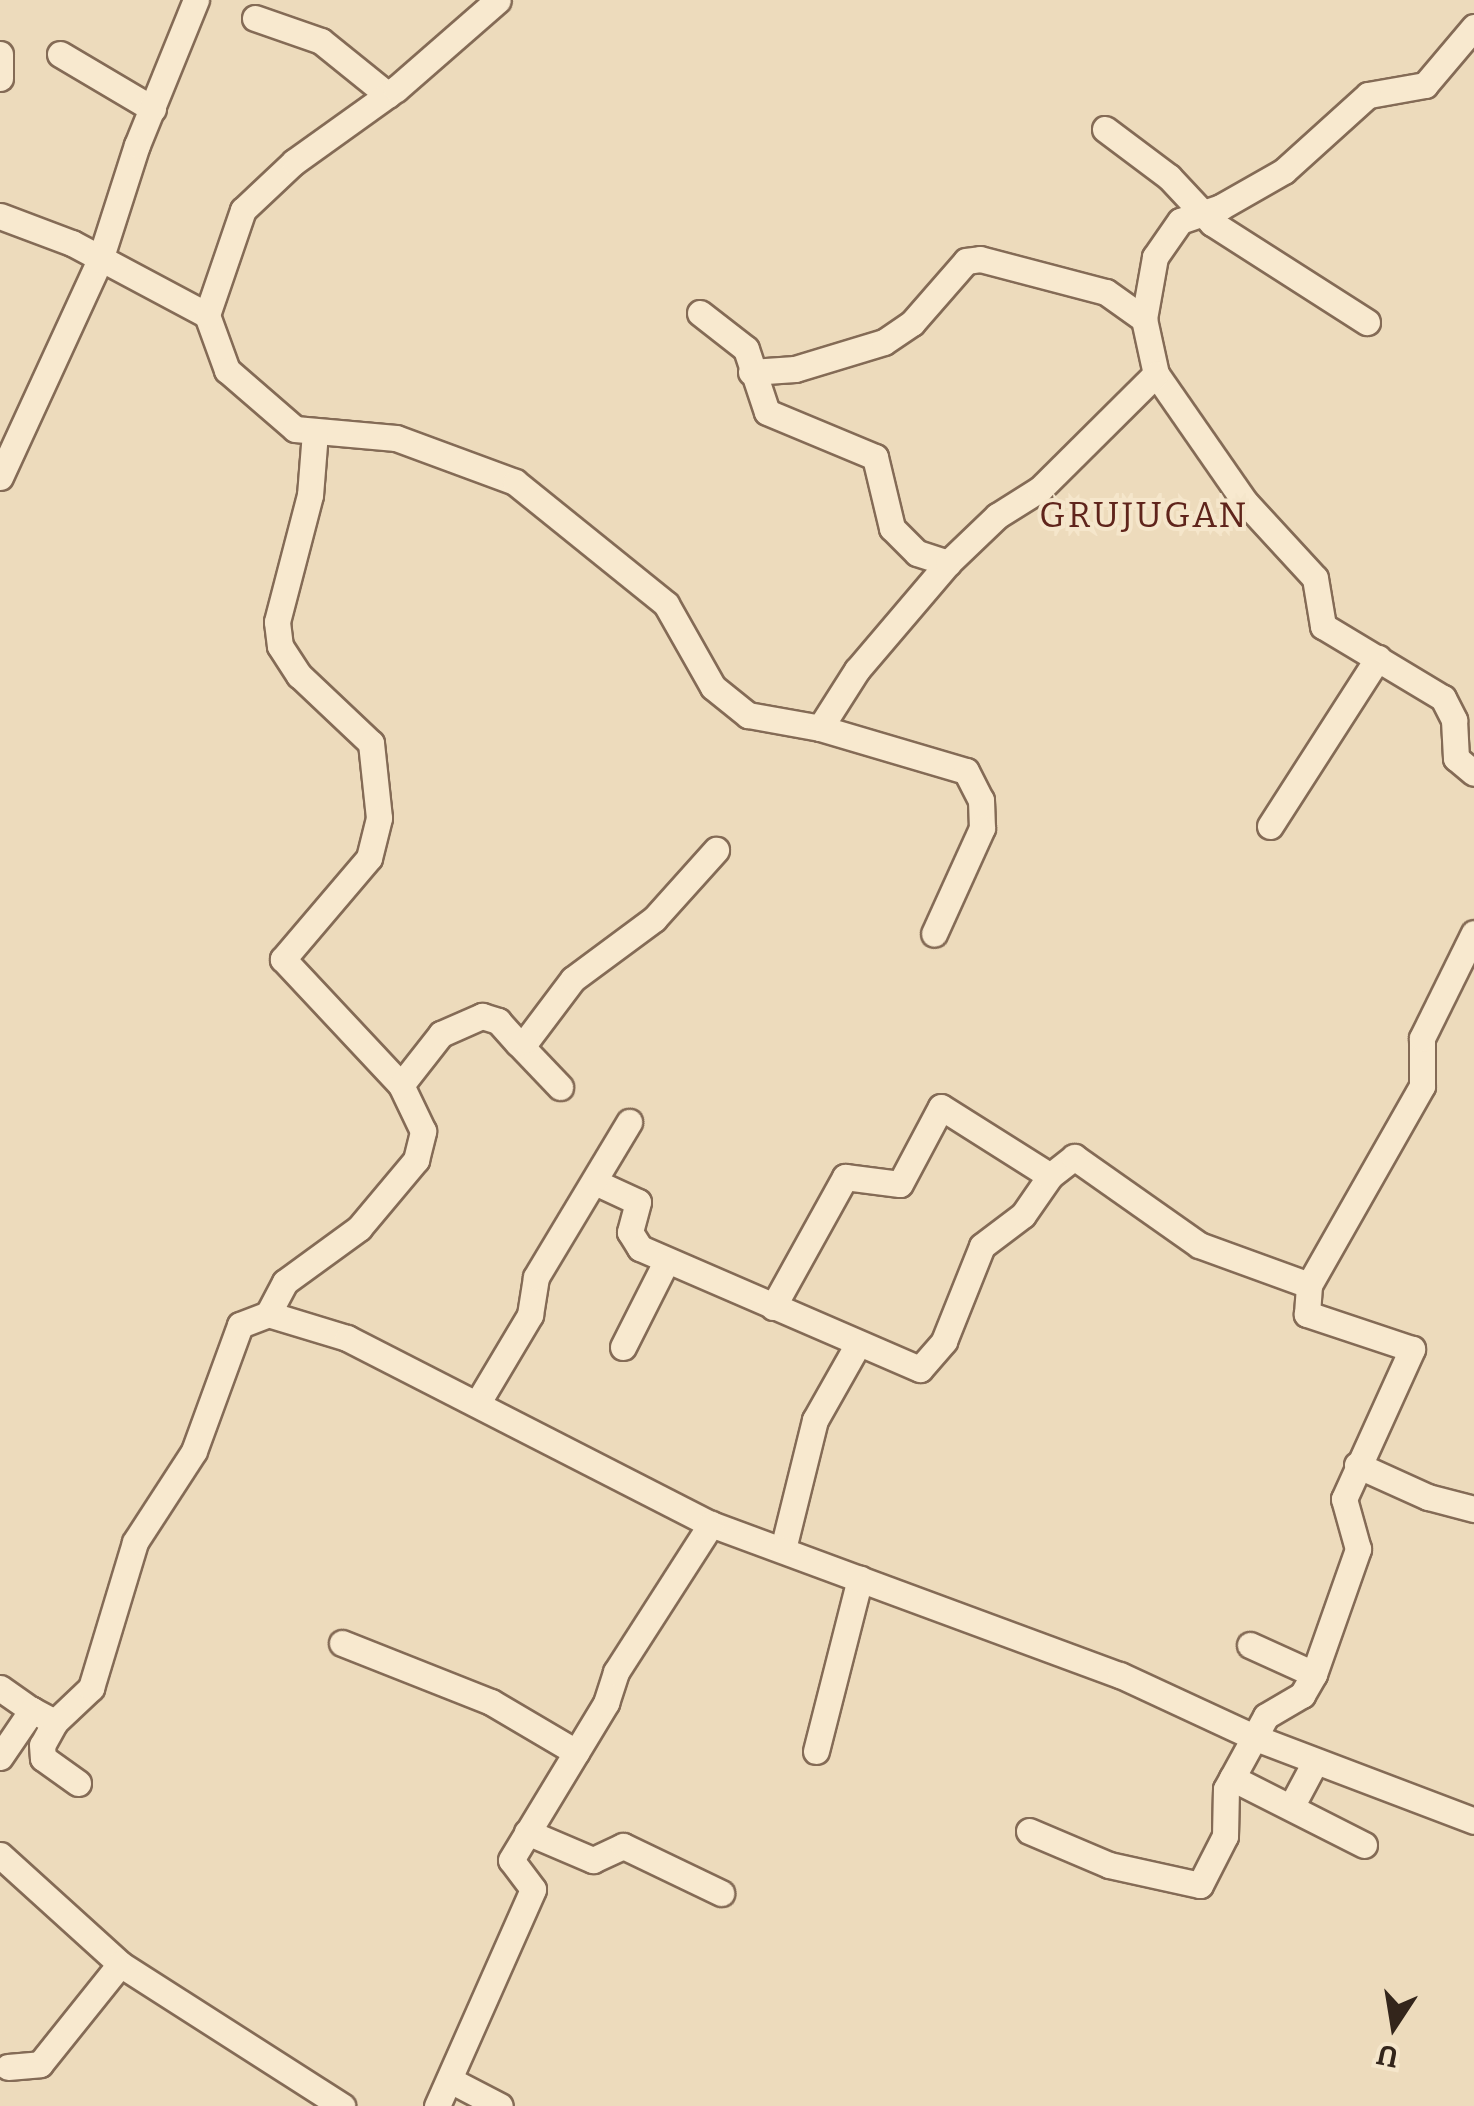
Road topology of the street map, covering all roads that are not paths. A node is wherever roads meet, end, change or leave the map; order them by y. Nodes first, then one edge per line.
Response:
1 (196, 0) edge
2 (498, 0) edge
3 (255, 18) dead end
4 (1474, 27) edge
5 (0, 54) edge
6 (60, 54) dead end
7 (0, 78) edge
8 (388, 96) junction
9 (153, 108) junction
10 (1105, 128) dead end
11 (1199, 214) junction
12 (0, 216) edge
13 (100, 260) junction
14 (700, 314) dead end
15 (206, 315) junction
16 (1144, 319) junction
17 (1367, 322) dead end
18 (751, 372) junction
19 (1156, 374) junction
20 (322, 432) junction
21 (0, 477) edge
22 (948, 562) junction
23 (1378, 658) junction
24 (820, 728) junction
25 (1474, 773) edge
26 (1270, 826) dead end
27 (716, 850) dead end
28 (934, 934) dead end
29 (1471, 942) edge
30 (518, 1043) junction
31 (400, 1085) junction
32 (560, 1087) dead end
33 (629, 1122) dead end
34 (1050, 1176) junction
35 (596, 1183) junction
36 (666, 1262) junction
37 (1308, 1285) junction
38 (773, 1307) junction
39 (268, 1314) junction
40 (858, 1344) junction
41 (623, 1347) dead end
42 (477, 1404) junction
43 (1357, 1465) junction
44 (1474, 1508) edge
45 (711, 1524) junction
46 (783, 1549) junction
47 (860, 1579) junction
48 (342, 1643) dead end
49 (1250, 1645) dead end
50 (1314, 1674) junction
51 (0, 1688) edge
52 (43, 1716) junction
53 (1256, 1738) junction
54 (816, 1751) dead end
55 (576, 1752) junction
56 (0, 1757) edge
57 (1315, 1762) junction
58 (1232, 1778) junction
59 (78, 1783) dead end
60 (1292, 1807) junction
61 (1474, 1822) edge
62 (1029, 1831) dead end
63 (527, 1832) junction
64 (1364, 1845) dead end
65 (0, 1855) edge
66 (720, 1893) dead end
67 (120, 1964) junction
68 (3, 2068) edge
69 (450, 2080) junction
70 (342, 2106) edge
71 (436, 2106) edge
72 (500, 2106) edge

1 - 9 street
2 - 8 street
3 - 8 street
4 - 11 street
5 - 7 street
6 - 9 street
8 - 15 street
9 - 13 street
10 - 11 street
11 - 16 street
11 - 17 street
12 - 13 street
13 - 15 street
13 - 21 street
14 - 18 street
15 - 20 street
16 - 18 street
16 - 19 street
18 - 22 street
19 - 22 street
19 - 23 street
20 - 24 street
20 - 31 street
22 - 24 street
23 - 25 street
23 - 26 street
24 - 28 street
27 - 30 street
29 - 37 street
30 - 31 street
30 - 32 street
31 - 39 street
33 - 35 street
34 - 37 street
34 - 38 street
34 - 40 street
35 - 36 street
35 - 42 street
36 - 38 street
36 - 41 street
37 - 43 street
38 - 40 street
39 - 42 street
39 - 52 street
40 - 46 street
42 - 45 street
43 - 44 street
43 - 50 street
45 - 46 street
45 - 55 street
46 - 47 street
47 - 53 street
47 - 54 street
48 - 55 street
49 - 50 street
50 - 53 street
51 - 52 street
52 - 56 street
52 - 59 street
53 - 57 street
53 - 58 street
55 - 63 street
57 - 60 street
57 - 61 street
58 - 60 street
58 - 62 street
60 - 64 street
63 - 66 street
63 - 69 street
65 - 67 street
67 - 68 street
67 - 70 street
69 - 71 street
69 - 72 street

